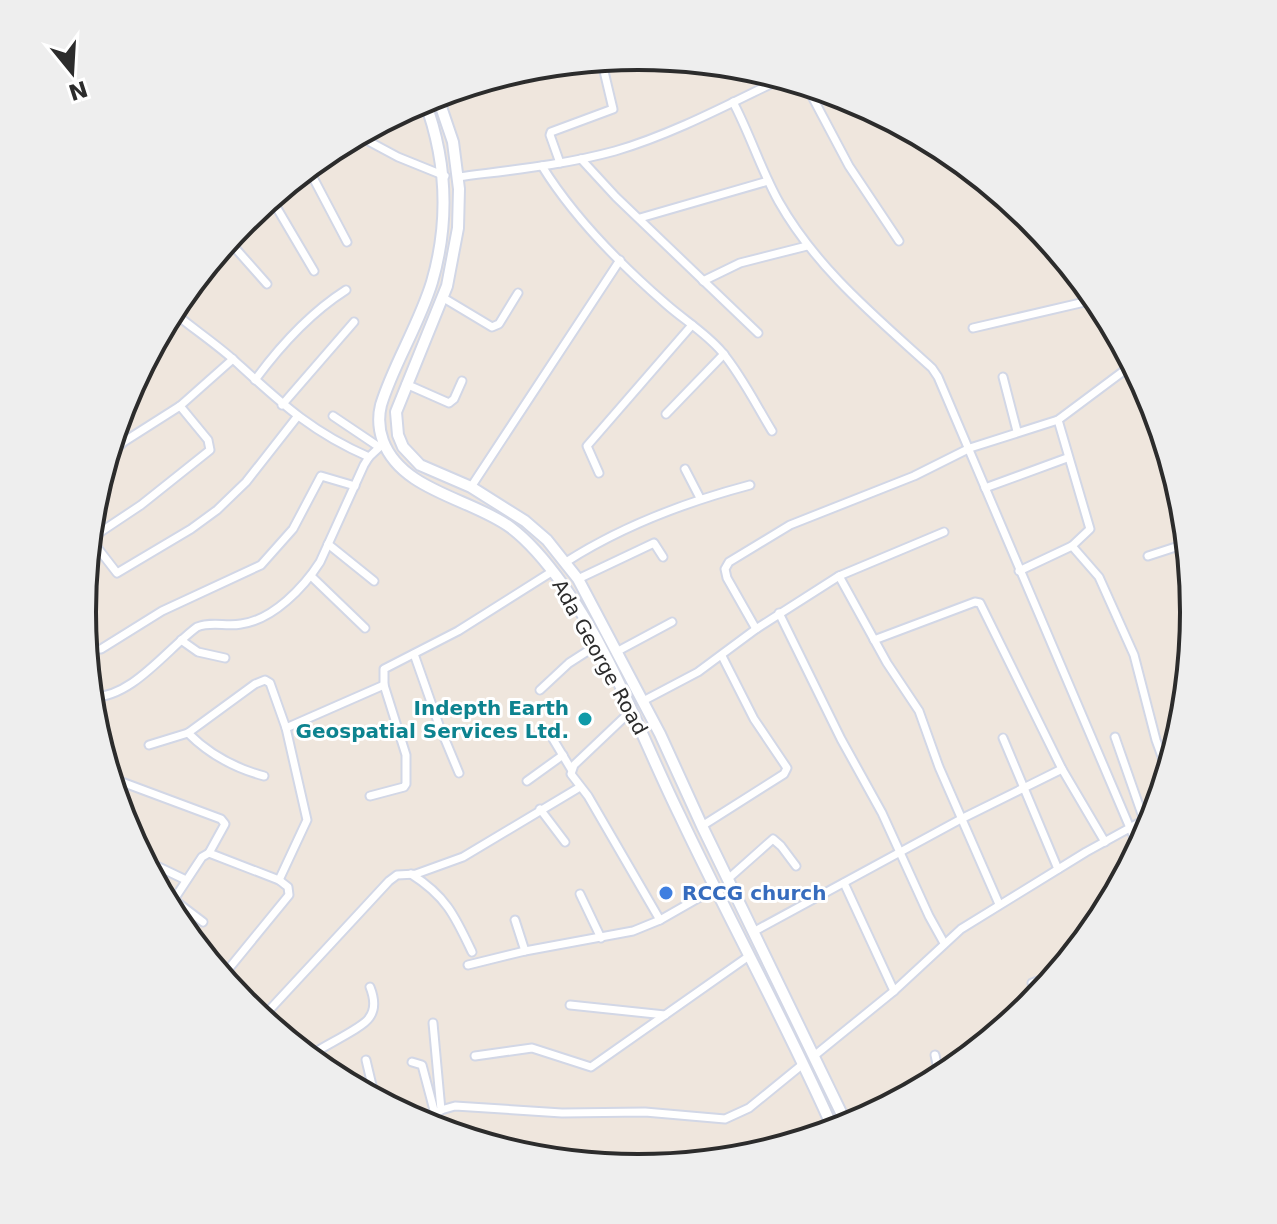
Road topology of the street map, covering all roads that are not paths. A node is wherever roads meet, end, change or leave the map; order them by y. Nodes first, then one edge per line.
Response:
1 (604, 71) edge
2 (768, 85) edge
3 (814, 99) edge
4 (733, 102) junction
5 (443, 107) edge
6 (429, 112) edge
7 (370, 142) edge
8 (581, 159) junction
9 (560, 163) junction
10 (542, 166) junction
11 (445, 176) junction
12 (458, 177) junction
13 (314, 179) edge
14 (768, 181) junction
15 (277, 209) edge
16 (640, 218) junction
17 (899, 241) dead end
18 (347, 242) dead end
19 (807, 246) junction
20 (236, 249) edge
21 (620, 260) junction
22 (314, 271) dead end
23 (703, 281) junction
24 (267, 284) dead end
25 (346, 290) dead end
26 (518, 293) dead end
27 (442, 297) junction
28 (1083, 302) edge
29 (183, 319) edge
30 (354, 322) dead end
31 (692, 325) junction
32 (973, 328) dead end
33 (758, 333) dead end
34 (724, 354) junction
35 (233, 359) junction
36 (1124, 371) edge
37 (1003, 377) dead end
38 (255, 380) junction
39 (462, 381) dead end
40 (406, 384) junction
41 (282, 405) junction
42 (180, 406) junction
43 (666, 414) dead end
44 (333, 416) dead end
45 (297, 417) junction
46 (1058, 420) junction
47 (772, 431) dead end
48 (1017, 431) junction
49 (124, 442) edge
50 (381, 445) junction
51 (970, 448) junction
52 (369, 457) junction
53 (1067, 458) junction
54 (685, 469) dead end
55 (599, 473) dead end
56 (750, 485) dead end
57 (355, 486) junction
58 (471, 487) junction
59 (985, 488) junction
60 (700, 498) junction
61 (103, 530) edge
62 (944, 532) dead end
63 (328, 544) junction
64 (1072, 546) junction
65 (1176, 547) edge
66 (100, 551) edge
67 (1148, 556) dead end
68 (663, 557) dead end
69 (566, 562) junction
70 (553, 571) junction
71 (1019, 571) junction
72 (311, 576) junction
73 (839, 576) junction
74 (578, 579) junction
75 (374, 581) dead end
76 (779, 613) junction
77 (672, 622) dead end
78 (365, 628) dead end
79 (756, 629) junction
80 (181, 640) junction
81 (874, 640) junction
82 (597, 645) junction
83 (98, 649) edge
84 (618, 651) junction
85 (414, 654) junction
86 (722, 656) junction
87 (225, 658) dead end
88 (384, 685) junction
89 (540, 690) dead end
90 (103, 697) edge
91 (643, 701) junction
92 (632, 710) junction
93 (286, 728) junction
94 (188, 733) junction
95 (550, 734) dead end
96 (1115, 737) dead end
97 (1003, 738) dead end
98 (149, 745) dead end
99 (1161, 754) edge
100 (563, 755) junction
101 (571, 769) junction
102 (1062, 769) junction
103 (459, 773) dead end
104 (264, 776) dead end
105 (527, 781) dead end
106 (124, 783) edge
107 (580, 787) junction
108 (1022, 788) junction
109 (370, 796) dead end
110 (540, 809) junction
111 (1141, 813) edge
112 (961, 819) junction
113 (1137, 825) edge
114 (702, 826) junction
115 (1130, 829) junction
116 (1132, 834) edge
117 (565, 842) dead end
118 (1105, 842) junction
119 (901, 851) junction
120 (209, 853) junction
121 (796, 866) dead end
122 (161, 868) edge
123 (1058, 869) junction
124 (411, 874) junction
125 (728, 879) junction
126 (186, 880) junction
127 (279, 880) junction
128 (844, 883) junction
129 (716, 888) junction
130 (580, 894) dead end
131 (177, 895) edge
132 (999, 904) junction
133 (189, 914) edge
134 (515, 920) dead end
135 (660, 920) junction
136 (203, 922) dead end
137 (753, 932) junction
138 (601, 938) junction
139 (944, 943) junction
140 (525, 951) junction
141 (472, 952) dead end
142 (749, 956) junction
143 (468, 965) dead end
144 (230, 967) edge
145 (370, 987) dead end
146 (894, 991) junction
147 (570, 1005) dead end
148 (270, 1009) edge
149 (665, 1015) junction
150 (433, 1023) dead end
151 (319, 1049) edge
152 (935, 1055) dead end
153 (475, 1056) dead end
154 (814, 1056) junction
155 (366, 1060) dead end
156 (412, 1062) dead end
157 (803, 1064) junction
158 (937, 1065) edge
159 (372, 1083) edge
160 (438, 1112) junction
161 (434, 1114) edge
162 (842, 1114) edge
163 (829, 1119) edge

1 - 9 street
2 - 4 street
3 - 17 street
4 - 8 street
4 - 14 street
5 - 12 main road, Ada George Road
6 - 11 main road
7 - 11 street
8 - 9 street
8 - 16 street
9 - 10 street
10 - 12 street
10 - 21 street
11 - 50 main road
12 - 27 main road, Ada George Road
13 - 18 street
14 - 16 street
14 - 19 street
15 - 22 street
16 - 23 street
19 - 23 street
19 - 51 street
20 - 24 street
21 - 31 street
21 - 58 street
23 - 33 street
25 - 38 street
26 - 27 street
27 - 40 main road, Ada George Road
28 - 32 street
29 - 35 street
30 - 41 street
31 - 34 street
31 - 55 street
34 - 43 street
34 - 47 street
35 - 38 street
35 - 42 street
36 - 46 street
37 - 48 street
38 - 41 street
39 - 40 street
40 - 58 main road, Ada George Road
41 - 45 street
42 - 49 street
42 - 61 street
44 - 50 street
45 - 52 street
45 - 66 street
46 - 48 street
46 - 53 street
48 - 51 street
50 - 52 street
50 - 70 main road, Ada George Road
51 - 59 street
51 - 79 street
52 - 57 street
53 - 59 street
53 - 64 street
54 - 60 street
56 - 60 street
57 - 63 street
57 - 83 street
58 - 69 main road, Ada George Road
59 - 71 street
60 - 69 street
62 - 73 street
63 - 72 street
63 - 75 street
64 - 71 street
64 - 99 street
65 - 67 street
68 - 74 street
69 - 74 main road, Ada George Road
70 - 82 main road, Ada George Road
70 - 85 street
71 - 115 street
72 - 78 street
72 - 80 street
73 - 76 street
73 - 81 street
74 - 84 main road, Ada George Road
76 - 79 street
76 - 119 street
77 - 84 street
79 - 86 street
80 - 87 street
80 - 90 street
81 - 102 street
81 - 112 street
82 - 89 street
82 - 92 main road, Ada George Road
84 - 91 main road, Ada George Road
85 - 88 street
85 - 103 street
86 - 91 street
86 - 114 street
88 - 93 street
88 - 109 street
91 - 114 main road, Ada George Road
92 - 101 street
92 - 129 main road, Ada George Road
93 - 94 street
93 - 127 street
94 - 98 street
94 - 104 street
95 - 100 street
96 - 111 street
97 - 108 street
100 - 101 street
100 - 105 street
101 - 107 street
102 - 108 street
102 - 118 street
106 - 120 street
107 - 110 street
107 - 135 street
108 - 112 street
108 - 123 street
110 - 117 street
110 - 124 street
112 - 119 street
112 - 132 street
113 - 115 street
114 - 125 main road, Ada George Road
115 - 116 street
115 - 118 street
118 - 123 street
119 - 128 street
119 - 139 street
120 - 126 street
120 - 127 street
121 - 125 street
122 - 126 street
123 - 132 street
124 - 141 street
124 - 148 street
125 - 137 main road, Ada George Road
126 - 131 street
127 - 144 street
128 - 137 street
128 - 146 street
129 - 135 street
129 - 142 main road, Ada George Road
130 - 138 street
132 - 139 street
133 - 136 street
134 - 140 street
135 - 138 street
137 - 154 main road, Ada George Road
138 - 140 street
139 - 146 street
140 - 143 street
142 - 149 street
142 - 157 main road, Ada George Road
145 - 151 street
146 - 154 street
147 - 149 street
149 - 153 street
150 - 160 street
152 - 158 street
154 - 162 main road, Ada George Road
155 - 159 street
156 - 160 street
157 - 160 street
157 - 163 main road, Ada George Road
160 - 161 street

